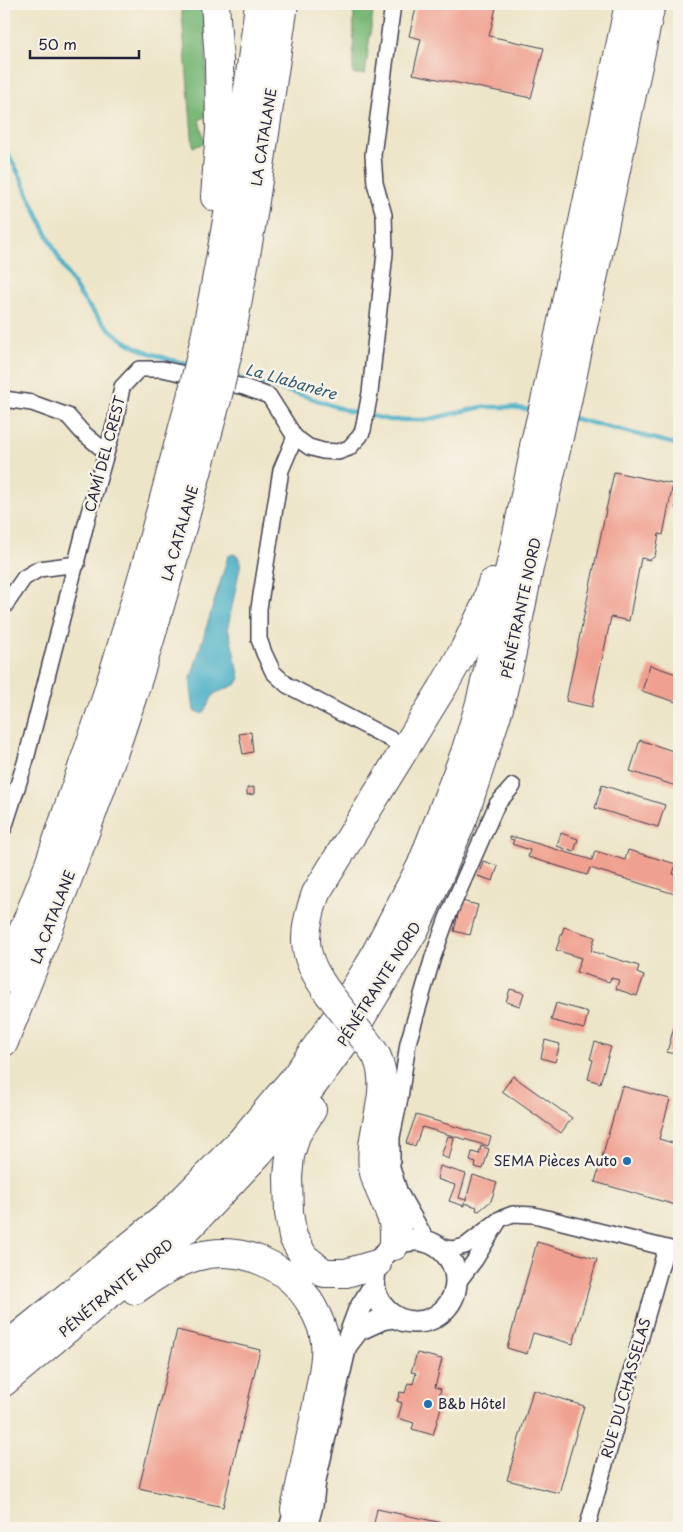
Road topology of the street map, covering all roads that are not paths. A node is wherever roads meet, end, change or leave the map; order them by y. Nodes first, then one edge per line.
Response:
1 (215, 4) edge
2 (259, 4) edge
3 (284, 4) edge
4 (393, 4) edge
5 (629, 4) edge
6 (652, 4) edge
7 (209, 339) junction
8 (197, 395) junction
9 (4, 399) edge
10 (557, 399) junction
11 (549, 432) junction
12 (295, 437) junction
13 (106, 452) junction
14 (76, 564) junction
15 (4, 607) edge
16 (394, 741) dead end
17 (513, 786) dead end
18 (4, 828) edge
19 (410, 938) junction
20 (4, 979) edge
21 (4, 1042) edge
22 (400, 1192) junction
23 (500, 1219) junction
24 (433, 1245) junction
25 (673, 1249) edge
26 (387, 1259) junction
27 (456, 1285) junction
28 (394, 1317) junction
29 (346, 1345) junction
30 (4, 1350) edge
31 (4, 1382) edge
32 (4, 1392) edge
33 (297, 1522) edge
34 (587, 1528) edge

1 - 7 highway
2 - 7 highway, LA CATALANE
3 - 7 highway, LA CATALANE
4 - 12 street
5 - 10 highway
6 - 10 highway
7 - 8 highway, LA CATALANE, bridge
8 - 20 highway, LA CATALANE
8 - 21 highway, LA CATALANE
9 - 13 street
10 - 11 highway
11 - 19 highway, PÉNÉTRANTE NORD
11 - 26 highway, bridge
11 - 30 highway, PÉNÉTRANTE NORD
12 - 13 street, CAMÍ DEL CREST
12 - 16 street
13 - 14 street, CAMÍ DEL CREST
14 - 15 street
14 - 18 street, CAMÍ DEL CREST
17 - 22 street
19 - 26 highway
19 - 31 highway, PÉNÉTRANTE NORD
22 - 24 street
22 - 26 street
23 - 24 street, RUE DU CHASSELAS
23 - 25 street, RUE DU CHASSELAS
23 - 27 street
24 - 26 main road
24 - 27 main road
25 - 34 street, RUE DU CHASSELAS
26 - 28 main road
26 - 29 main road
27 - 28 main road
28 - 29 main road
29 - 33 main road
32 - 33 highway

